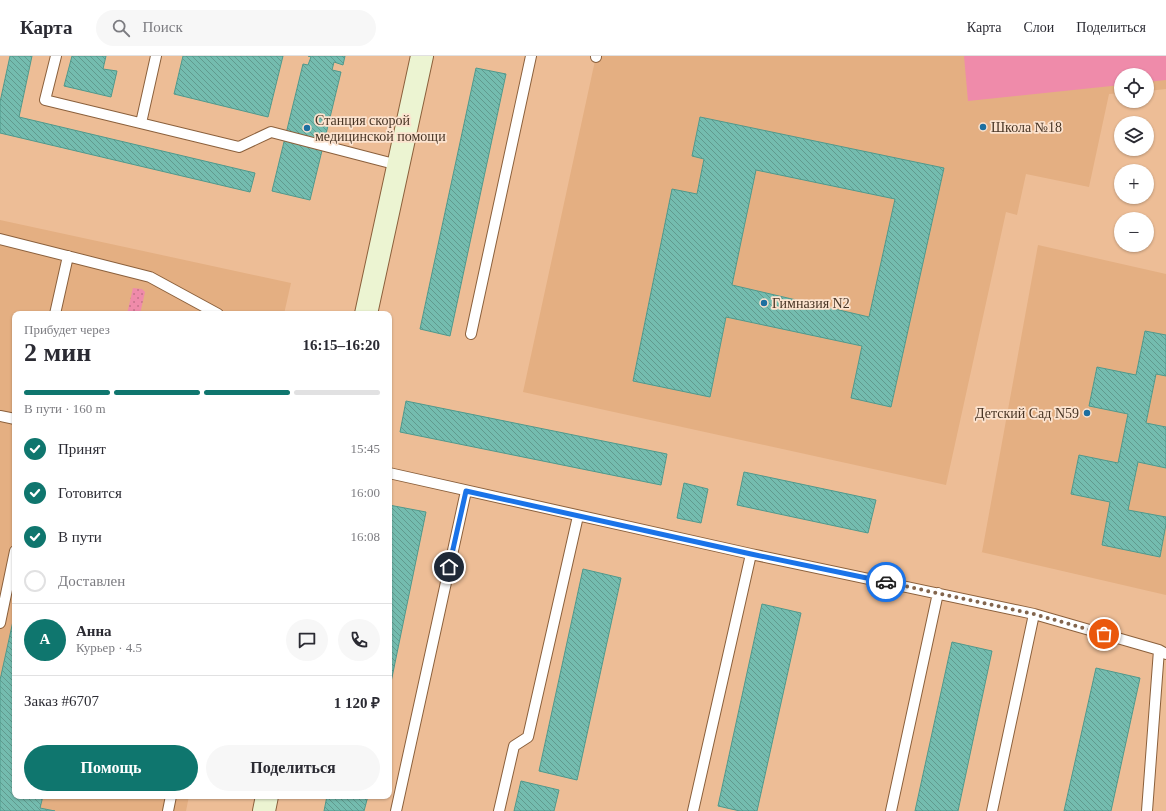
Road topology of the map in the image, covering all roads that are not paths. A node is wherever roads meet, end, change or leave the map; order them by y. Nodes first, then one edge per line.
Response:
1 (56, 56) edge
2 (156, 56) edge
3 (422, 56) edge
4 (531, 56) edge
5 (141, 123) junction
6 (398, 165) junction
7 (0, 238) edge
8 (68, 256) junction
9 (56, 311) edge
10 (212, 311) edge
11 (367, 311) edge
12 (471, 334) dead end
13 (0, 416) edge
14 (12, 418) edge
15 (392, 474) edge
16 (466, 491) junction
17 (578, 516) junction
18 (751, 554) junction
19 (12, 565) edge
20 (938, 593) junction
21 (1034, 614) junction
22 (0, 623) edge
23 (1163, 652) edge
24 (170, 799) edge
25 (266, 799) edge
26 (168, 811) edge
27 (264, 811) edge
28 (396, 811) edge
29 (498, 811) edge
30 (693, 811) edge
31 (891, 811) edge
32 (992, 811) edge
33 (1147, 811) edge

1 - 5 lane
2 - 5 lane
3 - 6 main road
4 - 12 lane
5 - 6 lane
6 - 11 main road
7 - 8 lane
8 - 9 lane
8 - 10 lane
13 - 14 lane
15 - 16 lane
16 - 17 lane
16 - 28 lane
17 - 18 lane
17 - 29 lane
18 - 20 lane
18 - 30 lane
19 - 22 lane
20 - 21 lane
20 - 31 lane
21 - 23 lane
21 - 32 lane
23 - 33 lane
24 - 26 lane
25 - 27 main road

